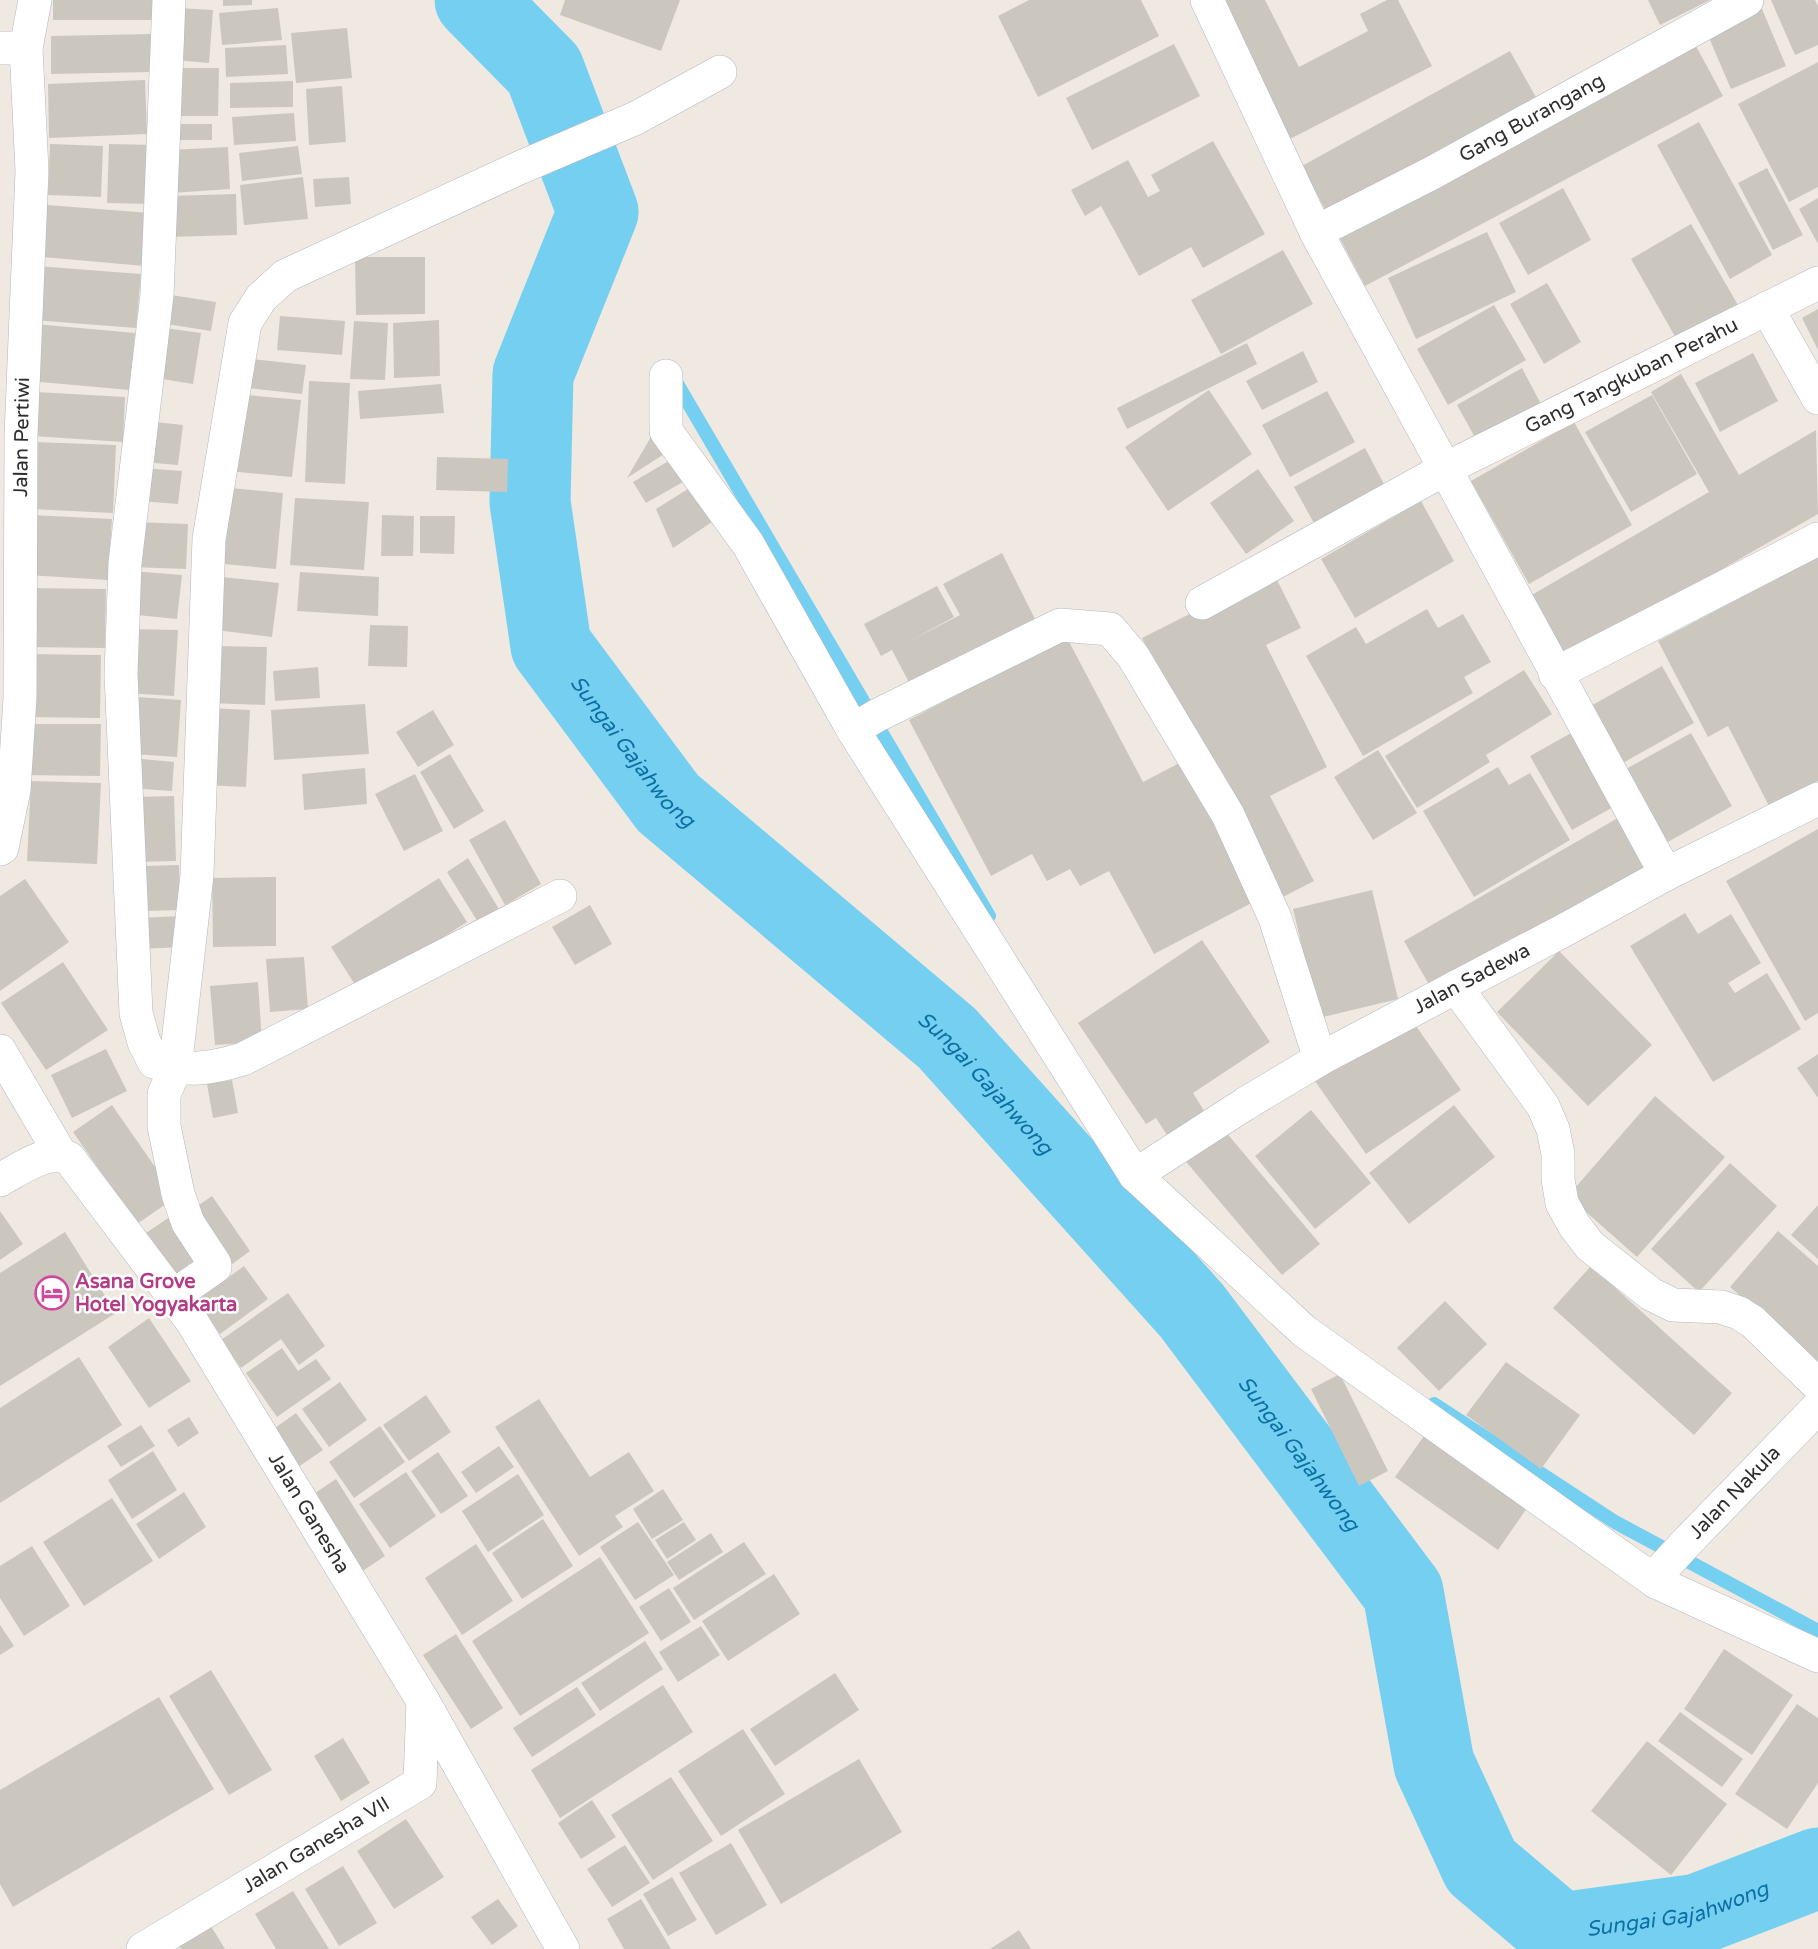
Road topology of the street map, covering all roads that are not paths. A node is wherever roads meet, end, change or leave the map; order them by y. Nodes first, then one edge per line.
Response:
1 (35, 0) edge
2 (169, 0) edge
3 (1207, 0) edge
4 (1747, 0) edge
5 (13, 48) edge
6 (720, 72) dead end
7 (1316, 232) junction
8 (1818, 283) edge
9 (1767, 308) junction
10 (666, 376) dead end
11 (1818, 398) edge
12 (1445, 469) junction
13 (1818, 539) edge
14 (1202, 603) dead end
15 (1555, 674) junction
16 (862, 725) junction
17 (1818, 799) edge
18 (0, 849) edge
19 (1666, 874) junction
20 (560, 896) dead end
21 (1456, 987) junction
22 (0, 1051) edge
23 (1320, 1059) junction
24 (175, 1069) junction
25 (61, 1155) junction
26 (1145, 1169) junction
27 (0, 1180) edge
28 (173, 1296) junction
29 (1818, 1385) edge
30 (1818, 1407) edge
31 (1659, 1575) junction
32 (1818, 1656) edge
33 (423, 1701) junction
34 (142, 1949) edge
35 (563, 1949) edge

1 - 5 street, Jalan Pertiwi
2 - 24 street
3 - 7 street
4 - 7 street, Gang Burangang
5 - 18 street, Jalan Pertiwi
6 - 24 street
7 - 12 street
8 - 9 street, Gang Tangkuban Perahu
9 - 11 street
9 - 12 street, Gang Tangkuban Perahu
10 - 16 street
12 - 14 street, Gang Tangkuban Perahu
12 - 15 street
13 - 15 street
15 - 19 street
16 - 23 street
16 - 26 street
17 - 19 street, Jalan Sadewa
19 - 21 street, Jalan Sadewa
20 - 24 street
21 - 23 street, Jalan Sadewa
21 - 29 street
22 - 25 street, Jalan Ganesha
23 - 26 street, Jalan Sadewa
24 - 28 street
25 - 27 street
25 - 28 street, Jalan Ganesha
26 - 31 street
28 - 33 street, Jalan Ganesha
30 - 31 street, Jalan Nakula
31 - 32 street
33 - 34 street, Jalan Ganesha VII
33 - 35 street, Jalan Ganesha

